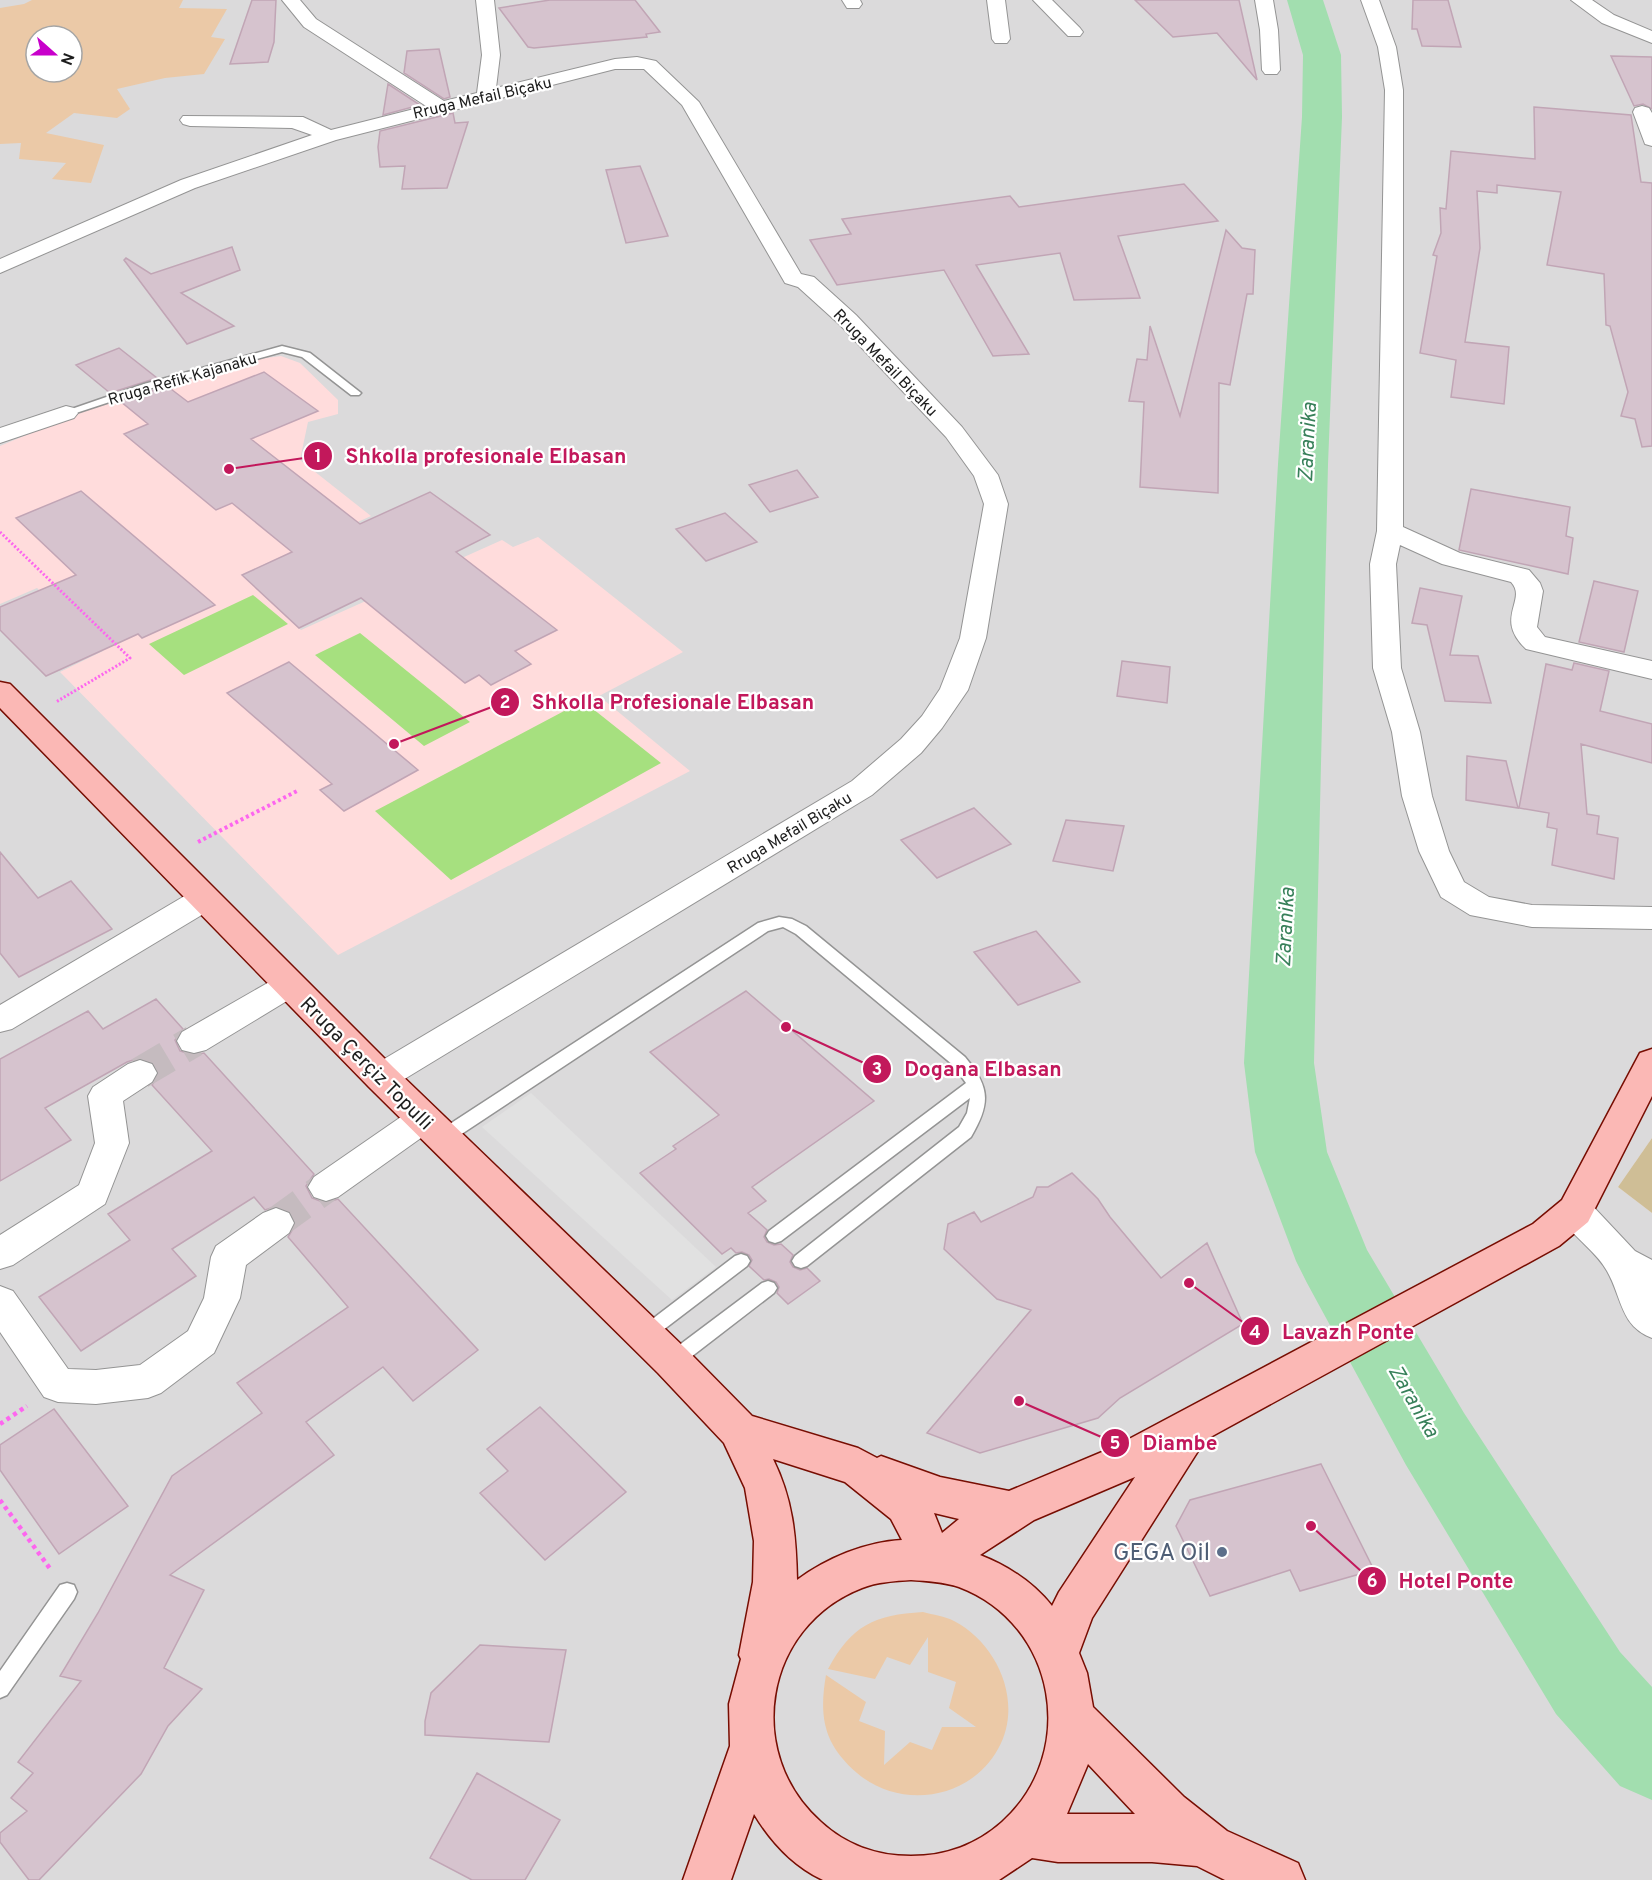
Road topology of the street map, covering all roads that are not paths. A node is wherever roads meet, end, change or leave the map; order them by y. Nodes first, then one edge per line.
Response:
1 (291, 0) edge
2 (485, 0) edge
3 (996, 0) edge
4 (1042, 0) edge
5 (1264, 0) edge
6 (1370, 0) edge
7 (1580, 0) edge
8 (1074, 32) dead end
9 (1652, 38) edge
10 (1001, 39) dead end
11 (1271, 70) dead end
12 (486, 97) junction
13 (439, 106) junction
14 (1642, 112) dead end
15 (190, 120) dead end
16 (329, 136) junction
17 (1652, 140) edge
18 (0, 267) edge
19 (355, 393) dead end
20 (66, 413) joint
21 (0, 436) edge
22 (1390, 531) junction
23 (1652, 670) edge
24 (0, 691) edge
25 (204, 899) junction
26 (1652, 918) edge
27 (289, 985) junction
28 (0, 1020) edge
29 (194, 1041) tunnel mouth
30 (1652, 1062) edge
31 (140, 1073) tunnel mouth
32 (381, 1077) junction
33 (976, 1084) junction
34 (433, 1129) junction
35 (326, 1186) tunnel mouth
36 (276, 1222) tunnel mouth
37 (1560, 1223) junction
38 (775, 1236) dead end
39 (0, 1254) edge
40 (741, 1261) dead end
41 (801, 1261) dead end
42 (1637, 1270) edge
43 (768, 1288) dead end
44 (0, 1302) edge
45 (1652, 1322) edge
46 (644, 1335) junction
47 (672, 1361) junction
48 (1190, 1428) junction
49 (740, 1430) junction
50 (858, 1467) junction
51 (1012, 1511) junction
52 (934, 1563) junction
53 (67, 1592) road end
54 (1056, 1654) junction
55 (761, 1655) junction
56 (0, 1688) edge
57 (1071, 1717) junction
58 (752, 1748) junction
59 (1027, 1834) junction
60 (1203, 1843) junction
61 (889, 1879) edge
62 (941, 1879) edge
63 (707, 1880) edge
64 (1281, 1880) edge

1 - 13 street
2 - 12 street
3 - 10 street
4 - 8 street
5 - 11 street
6 - 22 street
7 - 9 street
12 - 13 street, Rruga Mefail Biçaku
12 - 32 street, Rruga Mefail Biçaku
13 - 16 street, Rruga Mefail Biçaku
14 - 17 street
15 - 16 street
16 - 18 street, Rruga Mefail Biçaku
19 - 20 lane, Rruga Refik Kajanaku
20 - 21 street, Rruga Refik Kajanaku
22 - 23 street
22 - 26 street
24 - 25 main road, Rruga Çerçiz Topulli
25 - 27 main road, Rruga Çerçiz Topulli
25 - 28 street
27 - 29 street
27 - 32 main road, Rruga Çerçiz Topulli
30 - 37 main road
31 - 39 street
32 - 34 main road, Rruga Çerçiz Topulli
33 - 34 lane
33 - 38 lane
33 - 41 lane
34 - 35 street
34 - 46 main road, Rruga Çerçiz Topulli
36 - 44 street
37 - 42 street
37 - 48 main road
40 - 46 lane
42 - 45 street
43 - 47 lane
46 - 47 main road, Rruga Çerçiz Topulli
47 - 49 main road, Rruga Çerçiz Topulli
48 - 51 main road
48 - 54 main road
49 - 50 main road
49 - 55 main road
50 - 51 main road
50 - 52 main road
51 - 52 main road
52 - 54 main road
52 - 55 main road
53 - 56 lane
54 - 57 main road
55 - 58 main road
57 - 59 main road
57 - 60 main road
58 - 61 main road
58 - 63 main road
59 - 60 main road
59 - 62 main road
60 - 64 main road
61 - 62 main road

